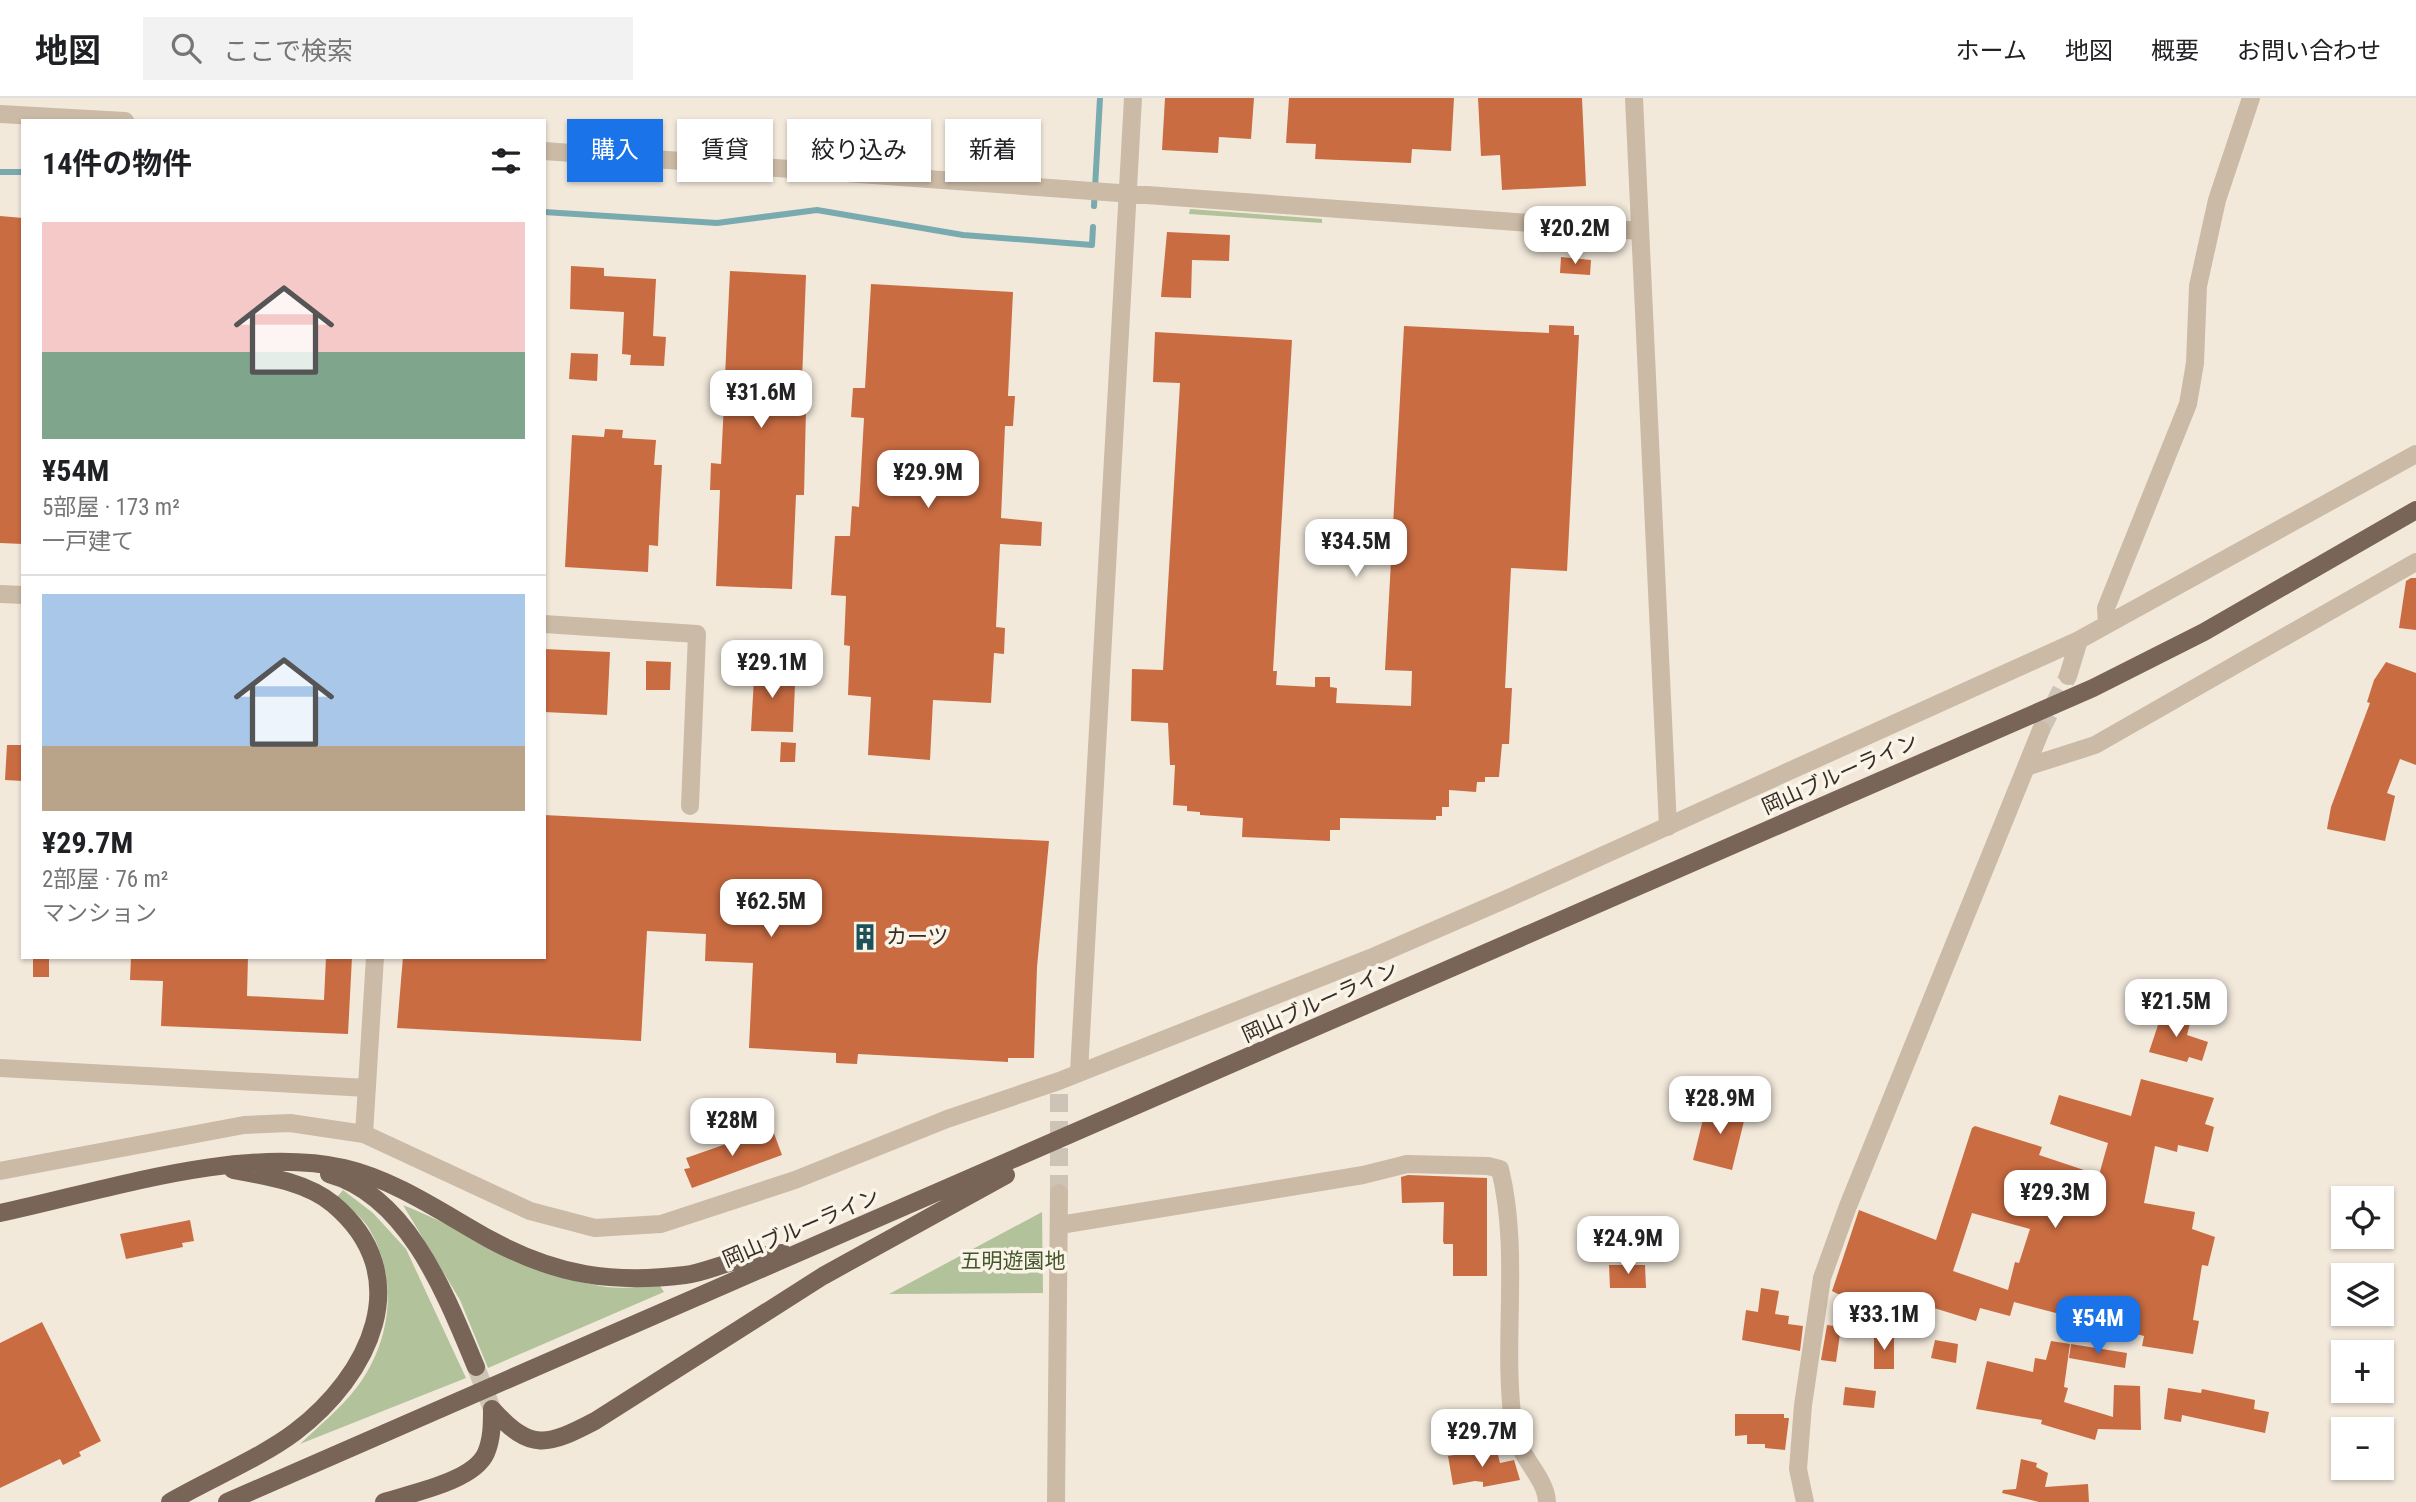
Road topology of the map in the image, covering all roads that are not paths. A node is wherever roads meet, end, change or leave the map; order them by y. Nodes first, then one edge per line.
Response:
1 (1133, 98) edge
2 (1634, 98) edge
3 (2251, 98) edge
4 (0, 114) edge
5 (89, 119) edge
6 (546, 151) edge
7 (1127, 195) junction
8 (1640, 231) junction
9 (2416, 454) edge
10 (2416, 510) edge
11 (2416, 562) edge
12 (0, 594) edge
13 (21, 595) edge
14 (546, 624) edge
15 (2108, 624) junction
16 (2079, 640) junction
17 (2068, 676) tunnel mouth
18 (2041, 730) tunnel mouth
19 (2026, 767) junction
20 (690, 806) dead end
21 (1668, 827) junction
22 (375, 959) edge
23 (0, 1068) edge
24 (1079, 1072) junction
25 (367, 1088) junction
26 (1098, 1124) junction
27 (364, 1134) junction
28 (292, 1163) junction
29 (213, 1166) junction
30 (0, 1171) edge
31 (1059, 1193) tunnel mouth
32 (0, 1213) edge
33 (1060, 1225) junction
34 (811, 1248) junction
35 (476, 1367) tunnel mouth
36 (170, 1502) edge
37 (227, 1502) edge
38 (384, 1502) edge
39 (1056, 1502) edge
40 (1547, 1502) edge
41 (1805, 1502) edge

1 - 7 street
2 - 8 street
3 - 15 street
4 - 5 street
6 - 7 street
7 - 8 street
7 - 24 street
8 - 21 street
9 - 15 street
10 - 26 main road, 岡山ブルーライン
11 - 19 street
12 - 13 street
14 - 20 street
15 - 16 street
16 - 17 street
16 - 21 street
18 - 19 street
19 - 41 street
21 - 24 street
22 - 25 street
23 - 25 street
24 - 27 street
25 - 27 street
26 - 34 main road, 岡山ブルーライン
26 - 38 main road
27 - 30 street
28 - 29 main road
28 - 34 main road
28 - 35 main road
29 - 32 main road
29 - 36 main road
31 - 33 street
33 - 39 street
33 - 40 street
34 - 37 main road, 岡山ブルーライン

